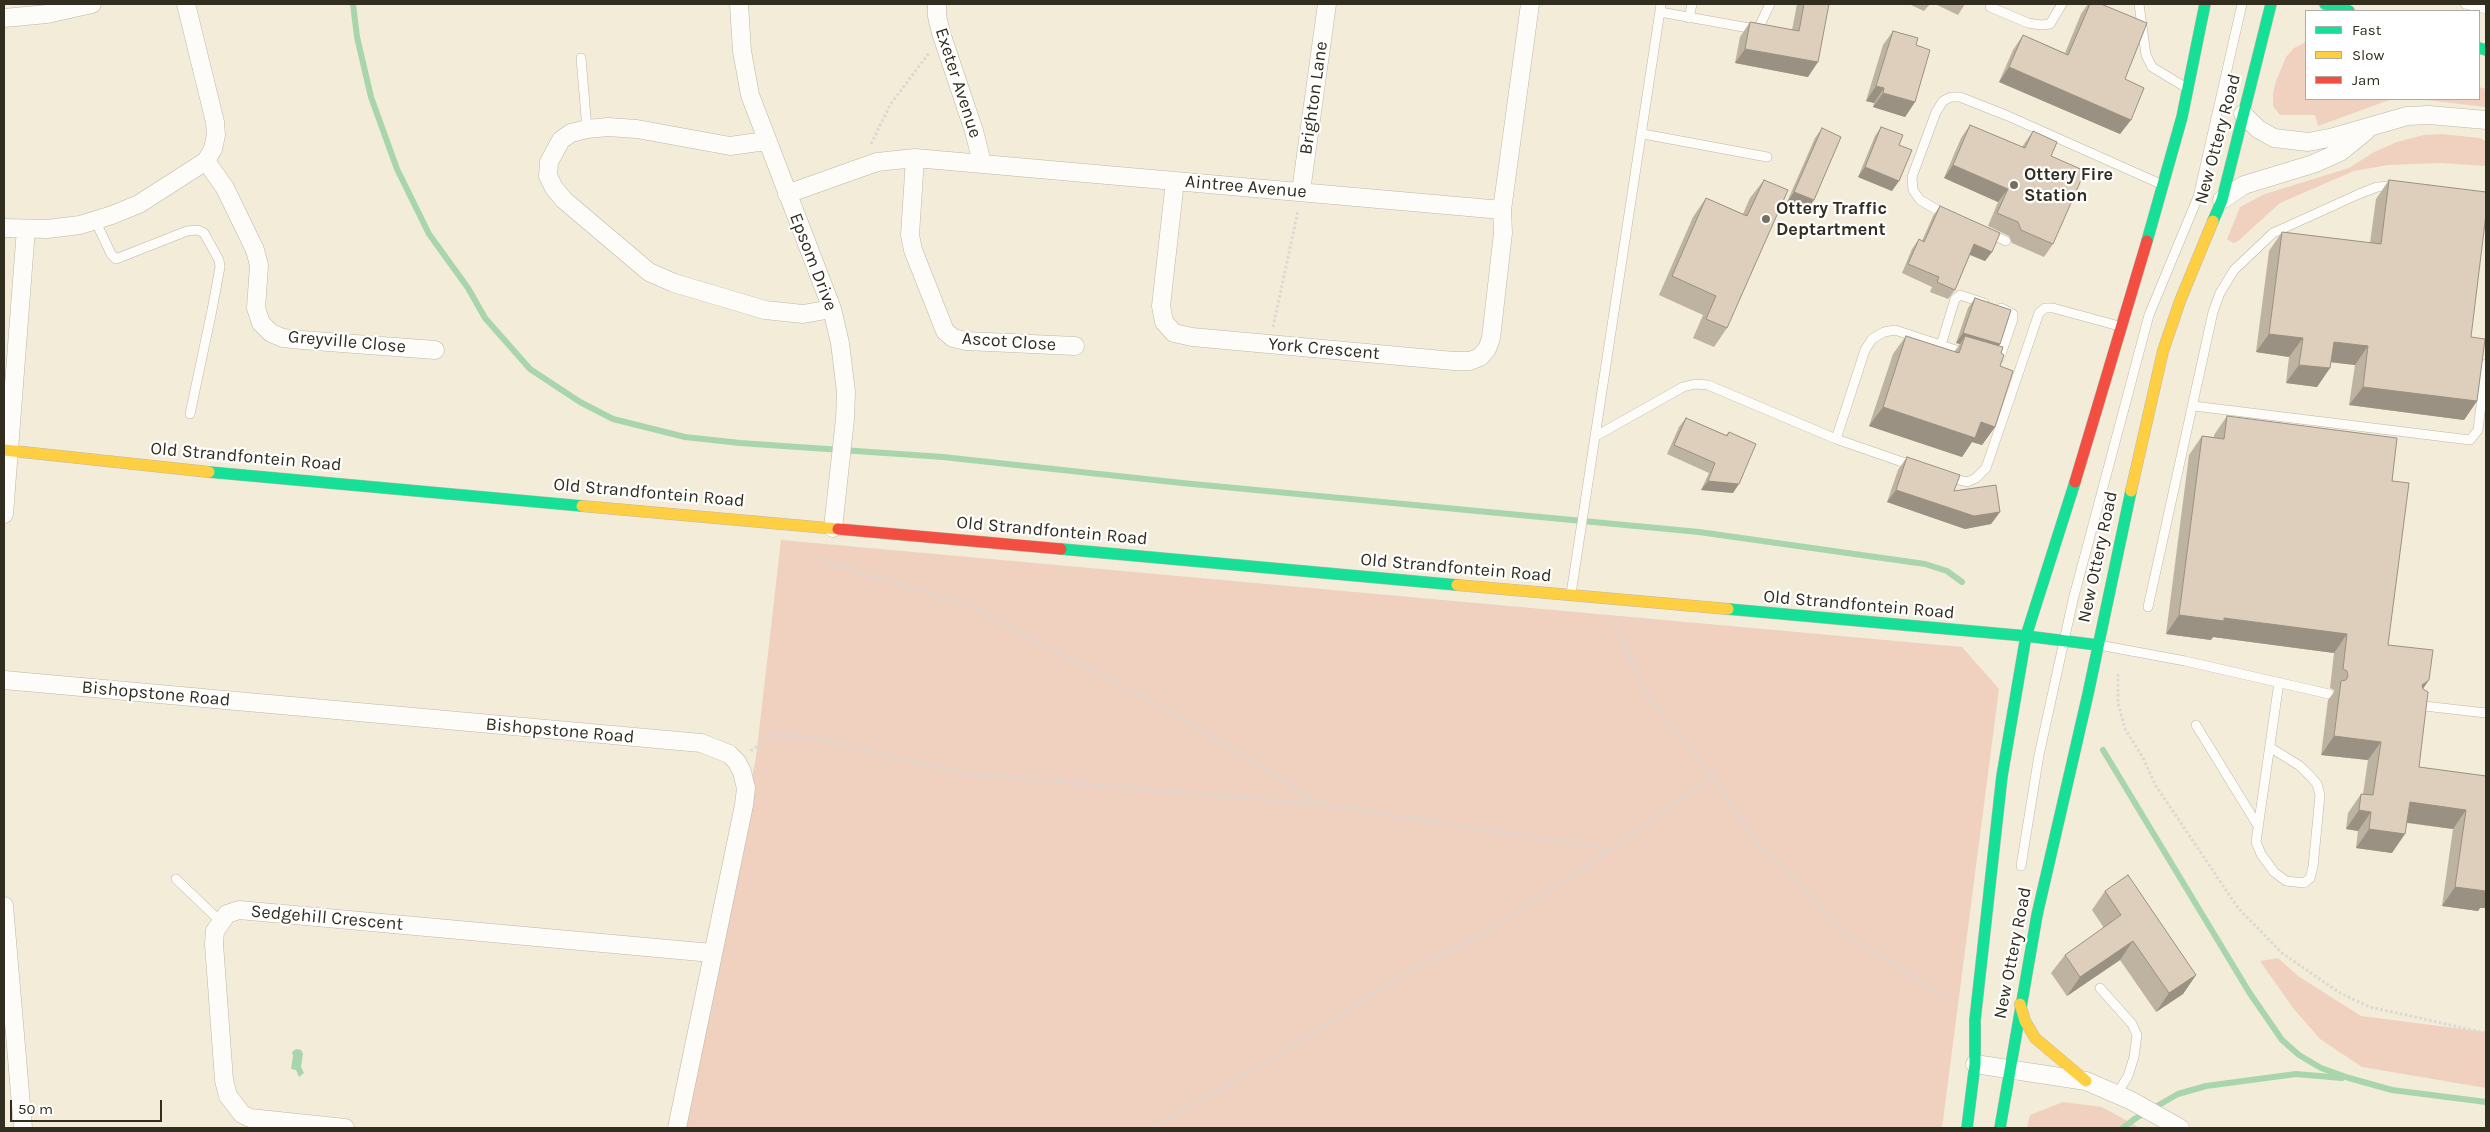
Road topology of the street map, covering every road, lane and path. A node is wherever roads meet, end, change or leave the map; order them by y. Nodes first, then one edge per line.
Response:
1 (92, 4) edge
2 (186, 4) edge
3 (739, 4) edge
4 (938, 4) edge
5 (1327, 4) edge
6 (1530, 4) edge
7 (1692, 4) edge
8 (1770, 4) edge
9 (2062, 4) edge
10 (2139, 4) edge
11 (2205, 4) edge
12 (2242, 4) edge
13 (2271, 4) edge
14 (2325, 4) edge
15 (2465, 4) edge
16 (1990, 7) dead end
17 (1661, 8) edge
18 (2486, 9) edge
19 (2346, 10) edge
20 (4, 18) edge
21 (1689, 18) junction
22 (941, 33) junction
23 (581, 58) dead end
24 (2188, 89) junction
25 (2243, 114) junction
26 (2486, 120) edge
27 (2370, 128) junction
28 (587, 129) junction
29 (1643, 134) junction
30 (766, 141) junction
31 (1767, 157) dead end
32 (915, 158) junction
33 (206, 160) junction
34 (982, 163) junction
35 (863, 167) junction
36 (1175, 181) junction
37 (2164, 185) junction
38 (2404, 188) edge
39 (1301, 191) junction
40 (787, 194) junction
41 (2222, 200) junction
42 (1502, 210) junction
43 (1951, 217) edge
44 (95, 220) junction
45 (4, 228) edge
46 (26, 229) junction
47 (1978, 229) edge
48 (2006, 241) dead end
49 (832, 309) junction
50 (2120, 326) junction
51 (1270, 344) junction
52 (1075, 346) dead end
53 (1941, 346) junction
54 (434, 350) dead end
55 (1996, 360) junction
56 (2486, 364) edge
57 (1999, 370) edge
58 (2194, 406) junction
59 (190, 414) dead end
60 (1596, 436) junction
61 (1836, 439) junction
62 (7, 450) edge
63 (4, 514) edge
64 (833, 528) junction
65 (819, 558) dead end
66 (1571, 596) junction
67 (2148, 607) dead end
68 (1604, 614) dead end
69 (2026, 636) junction
70 (2064, 641) junction
71 (2098, 645) junction
72 (2118, 674) dead end
73 (4, 680) edge
74 (2280, 682) junction
75 (2329, 694) dead end
76 (2415, 705) edge
77 (2486, 713) edge
78 (2196, 725) dead end
79 (2271, 748) junction
80 (737, 762) junction
81 (1712, 776) junction
82 (1321, 804) junction
83 (2258, 826) junction
84 (1611, 849) junction
85 (2020, 866) dead end
86 (176, 879) dead end
87 (4, 906) edge
88 (220, 921) junction
89 (712, 953) junction
90 (2100, 988) dead end
91 (1948, 1000) dead end
92 (2020, 1004) junction
93 (2486, 1033) edge
94 (1975, 1064) junction
95 (2009, 1069) junction
96 (2086, 1081) junction
97 (2124, 1097) junction
98 (2174, 1125) edge
99 (23, 1128) edge
100 (345, 1128) edge
101 (677, 1128) edge
102 (1151, 1128) edge
103 (1967, 1128) edge
104 (2000, 1128) edge

1 - 20 street
2 - 33 street
3 - 30 street, Epsom Drive
4 - 22 street, Exeter Avenue
5 - 39 street, Brighton Lane
6 - 42 street
7 - 21 lane
8 - 21 lane
9 - 16 lane
10 - 24 lane
11 - 24 main road, New Ottery Road
12 - 70 lane
13 - 25 main road, New Ottery Road
14 - 19 main road
15 - 18 lane
17 - 21 lane
17 - 29 lane
22 - 34 street, Exeter Avenue
22 - 35 path
23 - 28 lane
24 - 37 main road, New Ottery Road
25 - 27 street
25 - 41 main road, New Ottery Road
26 - 27 street
27 - 41 street
28 - 30 street
28 - 49 street
29 - 31 lane
29 - 60 lane
30 - 40 street, Epsom Drive
32 - 34 street, Aintree Avenue
32 - 35 street, Aintree Avenue
32 - 52 street, Ascot Close
33 - 44 street
33 - 54 street, Greyville Close
34 - 36 street, Aintree Avenue
35 - 40 street, Aintree Avenue
36 - 39 street, Aintree Avenue
36 - 51 street, York Crescent
37 - 43 lane
37 - 50 main road, New Ottery Road
38 - 58 lane
39 - 42 street, Aintree Avenue
39 - 51 path
40 - 49 street, Epsom Drive
41 - 71 main road, New Ottery Road
42 - 51 street, York Crescent
44 - 46 street
44 - 59 lane
45 - 46 street
46 - 62 street
47 - 48 lane
49 - 64 street, Epsom Drive
50 - 61 lane
50 - 69 main road, New Ottery Road
53 - 55 lane
53 - 55 lane
53 - 61 lane
55 - 57 lane
56 - 58 lane
58 - 67 lane
60 - 61 lane
60 - 66 lane
62 - 63 street
62 - 64 main road, Old Strandfontein Road
64 - 66 main road, Old Strandfontein Road
65 - 82 path
66 - 69 main road, Old Strandfontein Road
68 - 81 path
69 - 70 main road, Old Strandfontein Road
69 - 94 main road, New Ottery Road
70 - 71 main road, Old Strandfontein Road
70 - 85 lane
71 - 74 lane
71 - 92 main road, New Ottery Road
72 - 93 path
73 - 80 street, Bishopstone Road
74 - 75 lane
74 - 79 lane
76 - 77 lane
78 - 83 lane
79 - 83 lane
79 - 83 lane
80 - 82 path
80 - 89 street
81 - 84 path
81 - 91 path
82 - 84 path
84 - 102 path
86 - 88 lane
87 - 99 street
88 - 89 street, Sedgehill Crescent
88 - 100 street
89 - 101 street
90 - 97 lane
92 - 95 main road, New Ottery Road
92 - 96 main road
94 - 95 street
94 - 103 main road, New Ottery Road
95 - 96 street
95 - 104 main road, New Ottery Road
96 - 97 street
97 - 98 street

